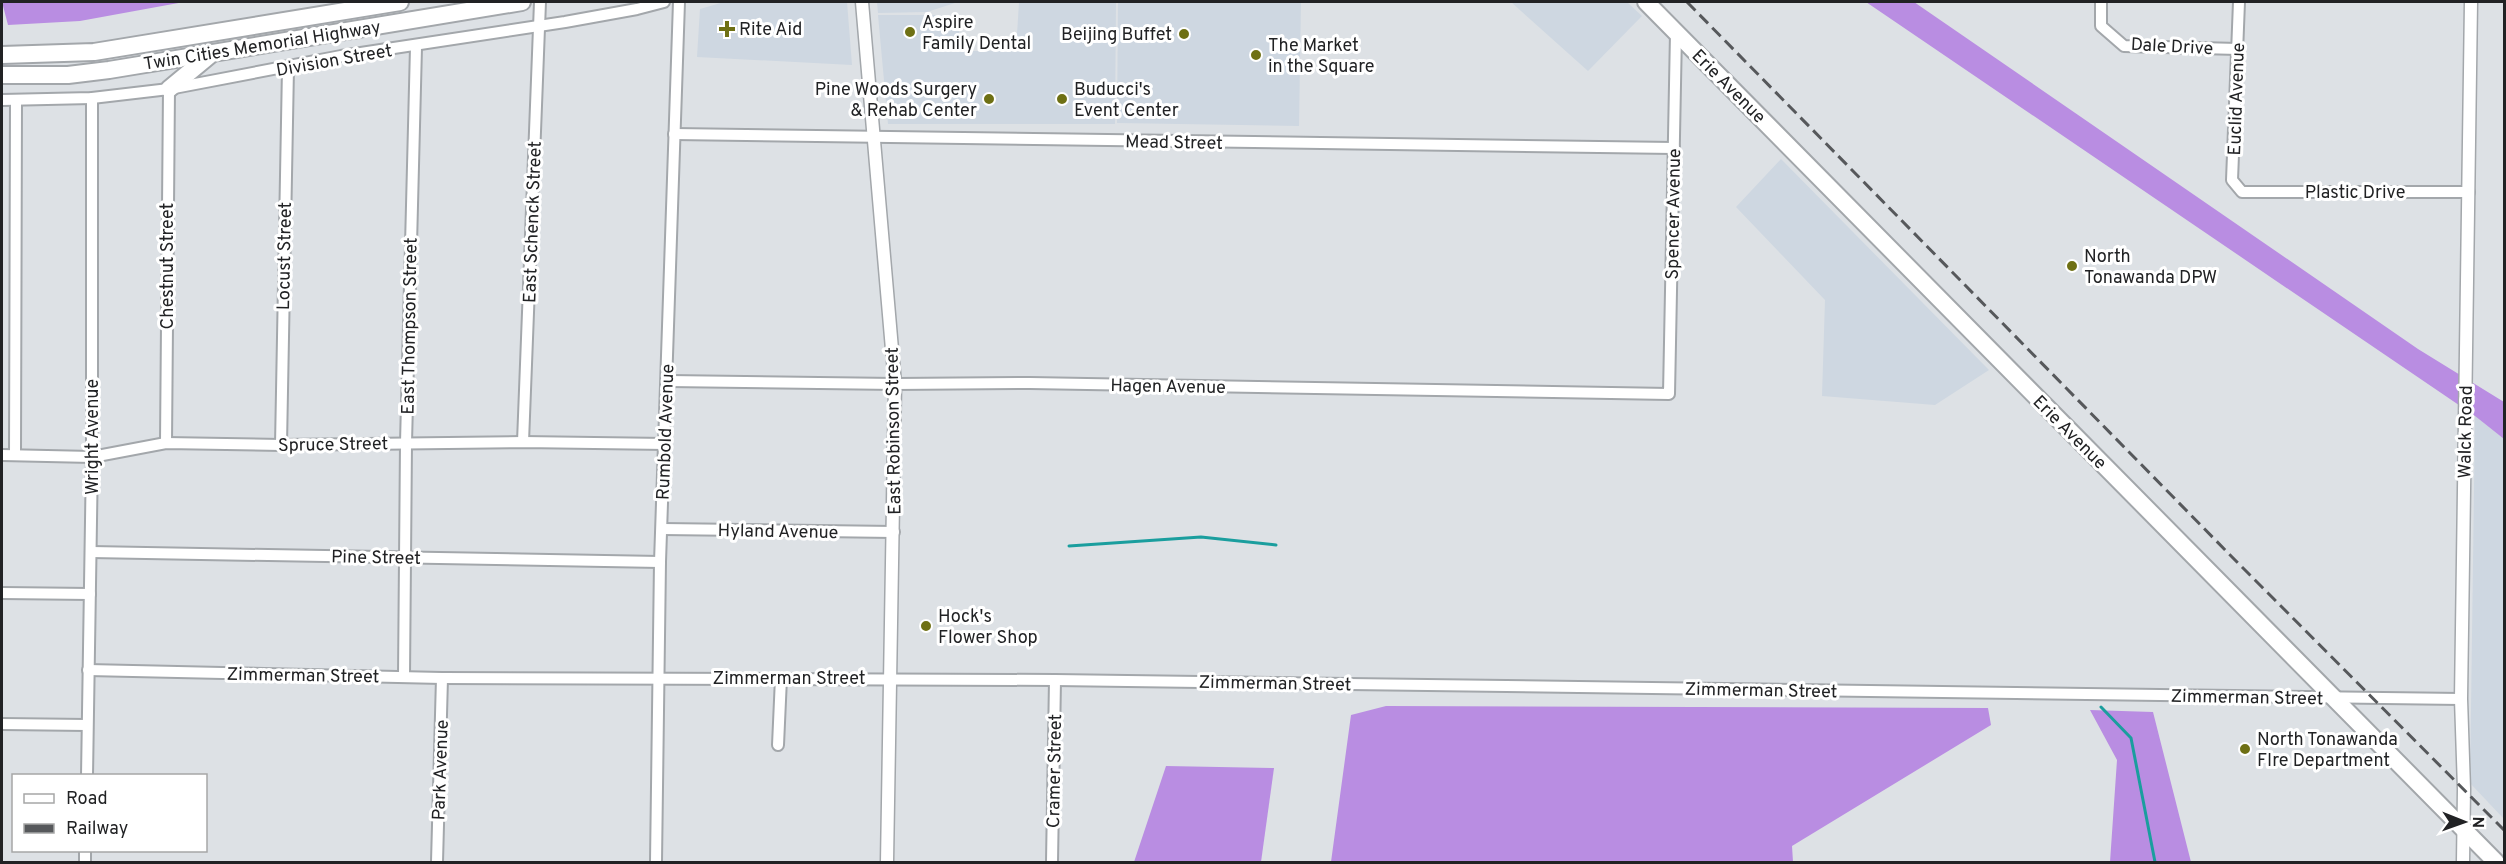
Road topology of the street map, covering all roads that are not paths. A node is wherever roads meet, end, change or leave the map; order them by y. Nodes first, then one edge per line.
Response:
1 (400, 2) edge
2 (522, 2) edge
3 (540, 2) edge
4 (664, 2) edge
5 (679, 2) edge
6 (862, 2) edge
7 (1646, 2) edge
8 (2101, 2) edge
9 (2239, 2) edge
10 (2471, 2) edge
11 (539, 26) junction
12 (1676, 33) junction
13 (416, 47) junction
14 (2238, 49) junction
15 (2, 55) edge
16 (211, 55) junction
17 (288, 68) junction
18 (2, 75) edge
19 (169, 89) junction
20 (92, 98) junction
21 (2, 100) edge
22 (16, 100) junction
23 (674, 134) junction
24 (874, 138) junction
25 (1674, 148) junction
26 (2242, 192) joint
27 (2469, 192) junction
28 (668, 381) junction
29 (895, 384) junction
30 (1669, 394) joint
31 (523, 442) junction
32 (166, 443) junction
33 (406, 443) junction
34 (666, 444) junction
35 (281, 445) junction
36 (2, 455) edge
37 (15, 455) junction
38 (92, 457) junction
39 (662, 529) junction
40 (894, 532) junction
41 (91, 552) junction
42 (404, 558) junction
43 (660, 562) junction
44 (2, 593) edge
45 (90, 594) junction
46 (88, 670) junction
47 (404, 677) junction
48 (658, 677) junction
49 (442, 678) junction
50 (781, 678) junction
51 (890, 679) junction
52 (1055, 680) junction
53 (2334, 699) junction
54 (2461, 699) junction
55 (2, 724) edge
56 (87, 725) junction
57 (778, 745) dead end
58 (87, 774) edge
59 (2463, 830) junction
60 (437, 862) edge
61 (656, 862) edge
62 (887, 862) edge
63 (1052, 862) edge
64 (2463, 862) edge
65 (2496, 862) edge

1 - 15 main road, Twin Cities Memorial Highway
2 - 16 main road, Twin Cities Memorial Highway
3 - 11 street, East Schenck Street
4 - 11 street, Division Street
5 - 23 street, Rumbold Avenue
6 - 24 street, East Robinson Street
7 - 12 main road, Erie Avenue
8 - 14 street, Dale Drive
9 - 14 street, Euclid Avenue
10 - 27 street, Walck Road
11 - 13 street, Division Street
11 - 31 street, East Schenck Street
12 - 25 street, Spencer Avenue
12 - 53 main road, Erie Avenue
13 - 17 street, Division Street
13 - 33 street, East Thompson Street
14 - 26 street, Euclid Avenue
16 - 18 main road, Twin Cities Memorial Highway
16 - 19 main road
17 - 19 street, Division Street
17 - 35 street, Locust Street
19 - 20 street, Division Street
19 - 32 street, Chestnut Street
20 - 22 street, Division Street
20 - 38 street, Wright Avenue
21 - 22 street, Division Street
22 - 37 street
23 - 24 street, Mead Street
23 - 28 street, Rumbold Avenue
24 - 25 street, Mead Street
24 - 29 street, East Robinson Street
25 - 30 street, Spencer Avenue
26 - 27 street, Plastic Drive
27 - 54 street, Walck Road
28 - 29 street, Hagen Avenue
28 - 34 street, Rumbold Avenue
29 - 30 street, Hagen Avenue
29 - 40 street, East Robinson Street
31 - 33 street, Spruce Street
31 - 34 street, Spruce Street
32 - 35 street, Spruce Street
32 - 38 street, Spruce Street
33 - 35 street, Spruce Street
33 - 42 street, East Thompson Street
34 - 39 street, Rumbold Avenue
36 - 37 street, Spruce Street
37 - 38 street, Spruce Street
38 - 41 street, Wright Avenue
39 - 40 street, Hyland Avenue
39 - 43 street, Rumbold Avenue
40 - 51 street, East Robinson Street
41 - 42 street, Pine Street
41 - 45 street, Wright Avenue
42 - 43 street, Pine Street
42 - 47 street, East Thompson Street
43 - 48 street, Rumbold Avenue
44 - 45 street
45 - 46 street, Wright Avenue
46 - 47 street, Zimmerman Street
46 - 56 street, Wright Avenue
47 - 49 street, Zimmerman Street
48 - 49 street, Zimmerman Street
48 - 50 street, Zimmerman Street
48 - 61 street, Rumbold Avenue
49 - 60 street, Park Avenue
50 - 51 street, Zimmerman Street
50 - 57 street
51 - 52 street, Zimmerman Street
51 - 62 street, East Robinson Street
52 - 53 street, Zimmerman Street
52 - 63 street, Cramer Street
53 - 54 street, Zimmerman Street
53 - 59 main road, Erie Avenue
54 - 59 street, Walck Road
55 - 56 street
56 - 58 street, Wright Avenue
59 - 64 street, Walck Road
59 - 65 main road, Erie Avenue

